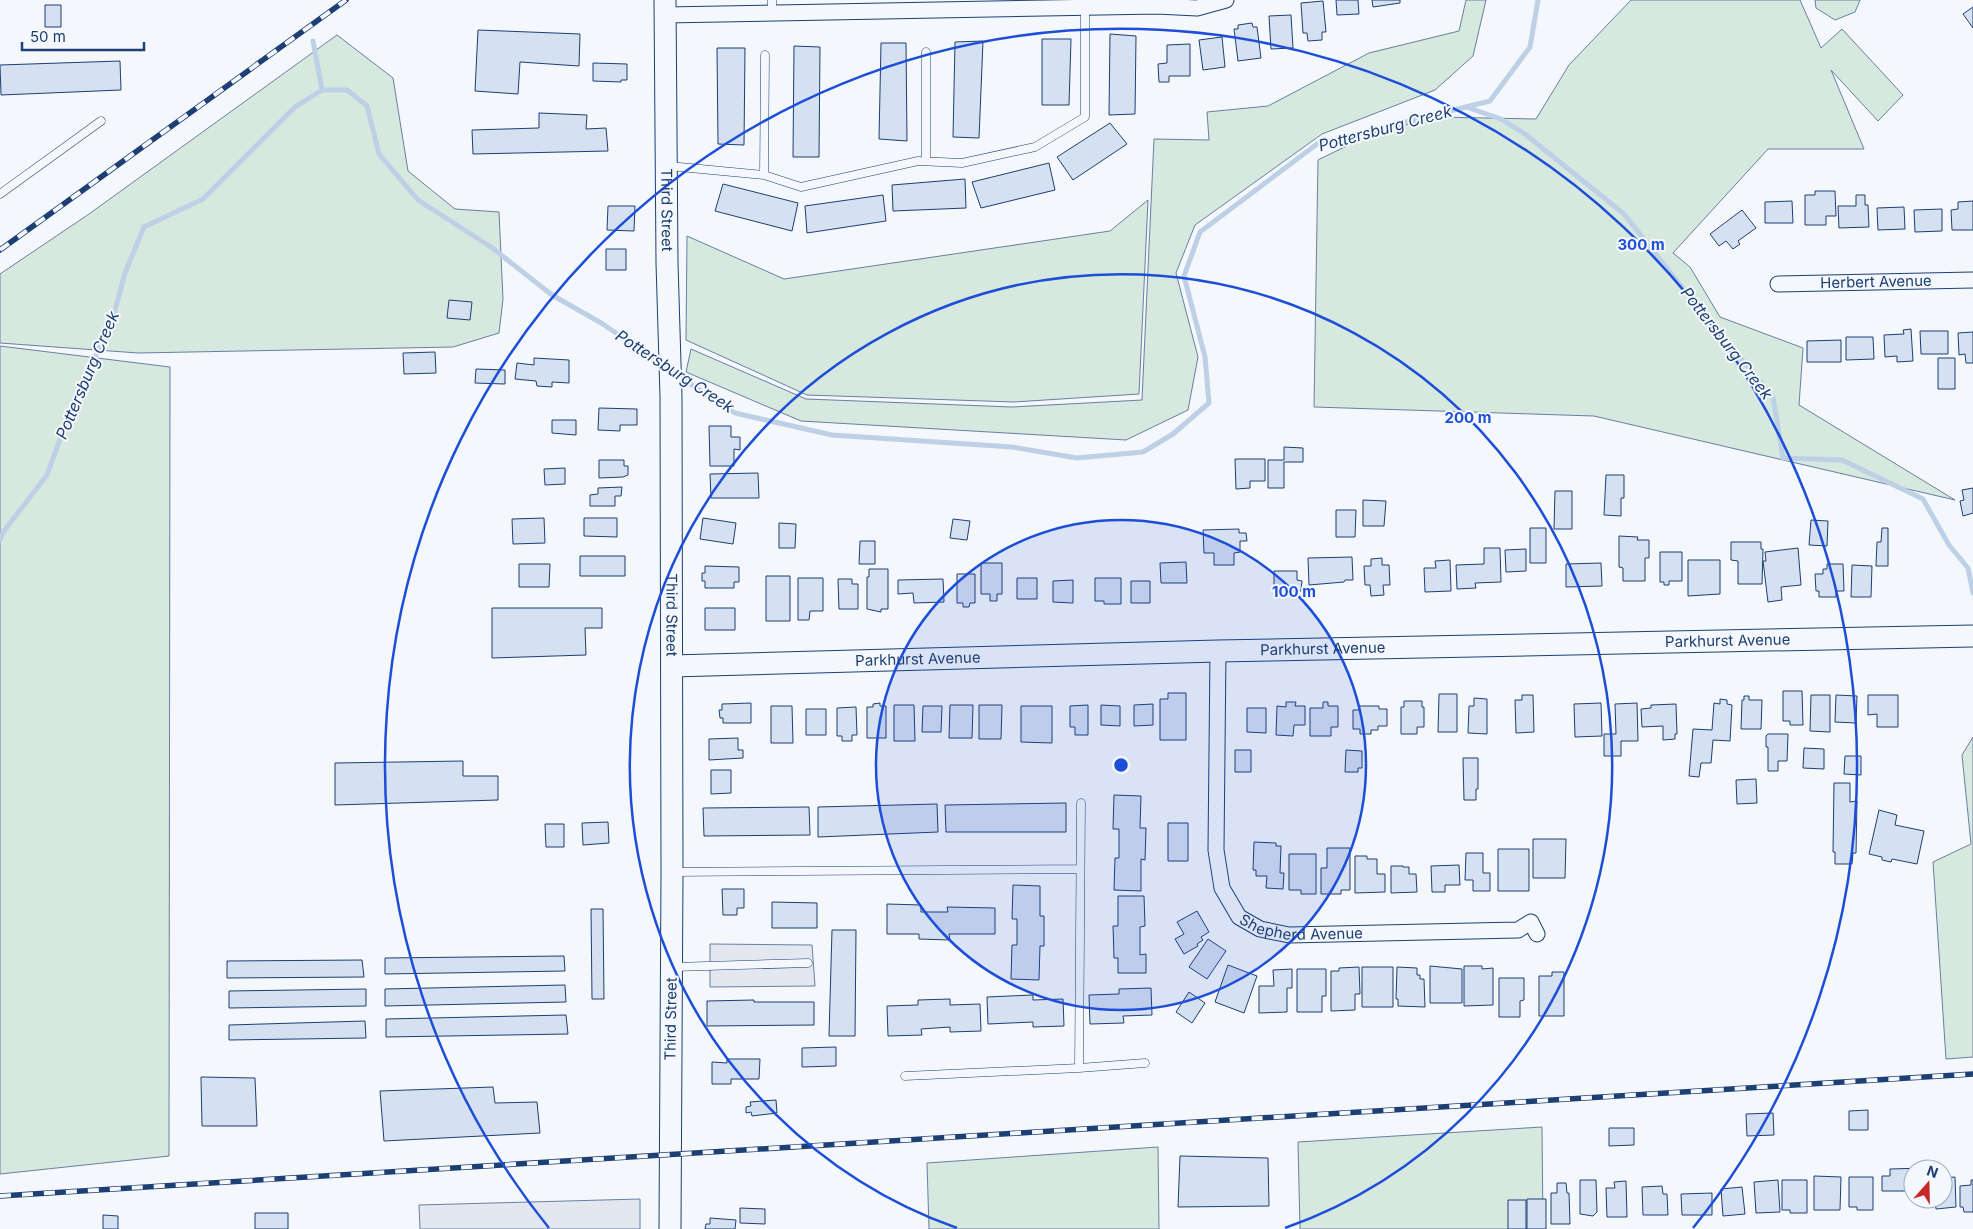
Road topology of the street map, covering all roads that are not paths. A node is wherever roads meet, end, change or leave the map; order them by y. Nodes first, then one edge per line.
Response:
1 (1226, 0) edge
2 (975, 4) edge
3 (772, 6) edge
4 (665, 8) edge
5 (1085, 8) junction
6 (926, 52) dead end
7 (764, 55) dead end
8 (101, 121) dead end
9 (926, 161) junction
10 (667, 166) junction
11 (764, 175) junction
12 (0, 194) edge
13 (1973, 280) edge
14 (1778, 284) dead end
15 (1965, 636) edge
16 (1218, 651) junction
17 (672, 666) junction
18 (1081, 803) dead end
19 (1080, 869) junction
20 (672, 872) junction
21 (1537, 934) dead end
22 (808, 963) dead end
23 (672, 967) junction
24 (1145, 1063) dead end
25 (1079, 1068) junction
26 (905, 1076) dead end
27 (670, 1229) edge

1 - 5 street
2 - 3 street
2 - 5 street
3 - 4 street
4 - 10 street, Third Street
5 - 9 lane
6 - 9 lane
7 - 11 lane
8 - 12 lane
9 - 11 lane
10 - 11 lane
10 - 17 street, Third Street
13 - 14 street, Herbert Avenue
15 - 16 street, Parkhurst Avenue
16 - 17 street, Parkhurst Avenue
16 - 21 street, Shepherd Avenue
17 - 20 street, Third Street
18 - 19 lane
19 - 20 lane
19 - 25 lane
20 - 23 street, Third Street
22 - 23 lane
23 - 27 street, Third Street
24 - 25 lane
25 - 26 lane

